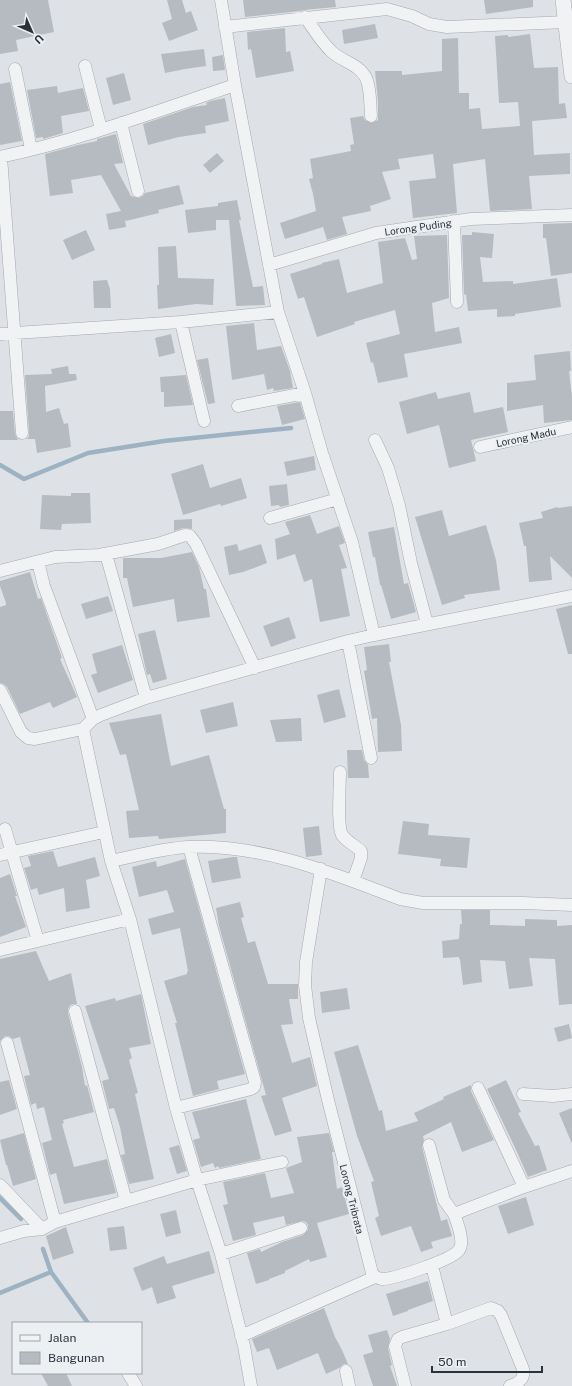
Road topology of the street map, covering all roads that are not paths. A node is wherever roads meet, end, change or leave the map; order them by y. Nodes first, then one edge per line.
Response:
1 (221, 0) edge
2 (563, 0) edge
3 (305, 17) junction
4 (566, 22) junction
5 (225, 27) junction
6 (85, 66) dead end
7 (15, 69) dead end
8 (572, 76) edge
9 (235, 85) junction
10 (371, 116) dead end
11 (121, 123) junction
12 (101, 129) junction
13 (31, 149) junction
14 (1, 157) edge
15 (138, 191) dead end
16 (2, 207) edge
17 (572, 215) edge
18 (454, 221) junction
19 (269, 265) junction
20 (457, 302) dead end
21 (278, 312) junction
22 (181, 322) junction
23 (0, 334) edge
24 (14, 334) junction
25 (305, 393) junction
26 (238, 406) dead end
27 (204, 421) dead end
28 (572, 427) edge
29 (22, 433) dead end
30 (375, 440) dead end
31 (480, 447) dead end
32 (338, 499) junction
33 (270, 518) dead end
34 (106, 554) junction
35 (38, 562) junction
36 (0, 571) edge
37 (572, 596) edge
38 (427, 624) junction
39 (374, 635) junction
40 (348, 641) junction
41 (255, 668) junction
42 (0, 690) edge
43 (146, 698) junction
44 (93, 719) junction
45 (83, 729) junction
46 (371, 758) dead end
47 (340, 772) dead end
48 (5, 829) dead end
49 (104, 832) junction
50 (189, 847) junction
51 (6, 854) edge
52 (110, 860) junction
53 (321, 869) junction
54 (353, 881) junction
55 (572, 905) edge
56 (130, 919) junction
57 (38, 941) junction
58 (0, 950) edge
59 (76, 1011) dead end
60 (7, 1043) dead end
61 (478, 1088) dead end
62 (523, 1094) dead end
63 (572, 1094) edge
64 (176, 1108) junction
65 (429, 1145) dead end
66 (282, 1162) dead end
67 (572, 1171) edge
68 (197, 1180) junction
69 (0, 1185) edge
70 (524, 1187) junction
71 (126, 1201) junction
72 (454, 1214) junction
73 (55, 1222) junction
74 (301, 1228) dead end
75 (42, 1229) junction
76 (0, 1238) edge
77 (221, 1254) junction
78 (432, 1266) junction
79 (375, 1277) junction
80 (447, 1324) junction
81 (241, 1336) junction
82 (346, 1371) dead end
83 (129, 1374) edge
84 (136, 1386) edge
85 (251, 1386) edge
86 (349, 1386) edge
87 (405, 1386) edge
88 (510, 1386) edge

1 - 5 street
2 - 4 street
3 - 4 street
3 - 5 street
3 - 10 street
4 - 8 street
5 - 9 street
6 - 12 street
7 - 13 street
9 - 11 street
9 - 19 street
11 - 12 street
11 - 15 street
12 - 13 street
13 - 14 street
14 - 16 street
16 - 24 street
17 - 18 street, Lorong Puding
18 - 19 street, Lorong Puding
18 - 20 street
19 - 21 street
21 - 22 street
21 - 25 street
22 - 24 street
22 - 27 street
23 - 24 street
24 - 29 street
25 - 26 street
25 - 32 street
28 - 31 street, Lorong Madu
30 - 38 street
32 - 33 street
32 - 39 street
34 - 35 street
34 - 41 street
34 - 43 street
35 - 36 street
35 - 44 street
37 - 38 street
38 - 39 street
39 - 40 street
40 - 41 street
40 - 46 street
41 - 43 street
42 - 45 street
43 - 44 street
44 - 45 street
45 - 49 street
47 - 54 street
48 - 51 street
49 - 51 street
49 - 52 street
50 - 52 street
50 - 53 street
50 - 64 street
51 - 57 street
52 - 56 street
53 - 54 street
53 - 79 street, Lorong Tribrata
54 - 55 street
56 - 57 street
56 - 64 street
57 - 58 street
59 - 71 street
60 - 73 street
61 - 70 street
62 - 63 street
64 - 68 street
65 - 72 street
66 - 68 street
67 - 70 street
68 - 71 street
68 - 77 street
69 - 75 street
70 - 72 street
71 - 73 street
72 - 78 street
73 - 75 street
74 - 77 street
75 - 76 street
77 - 81 street
78 - 79 street
78 - 80 street
79 - 81 street
80 - 87 street
80 - 88 street
81 - 85 street
82 - 86 street
83 - 84 street

